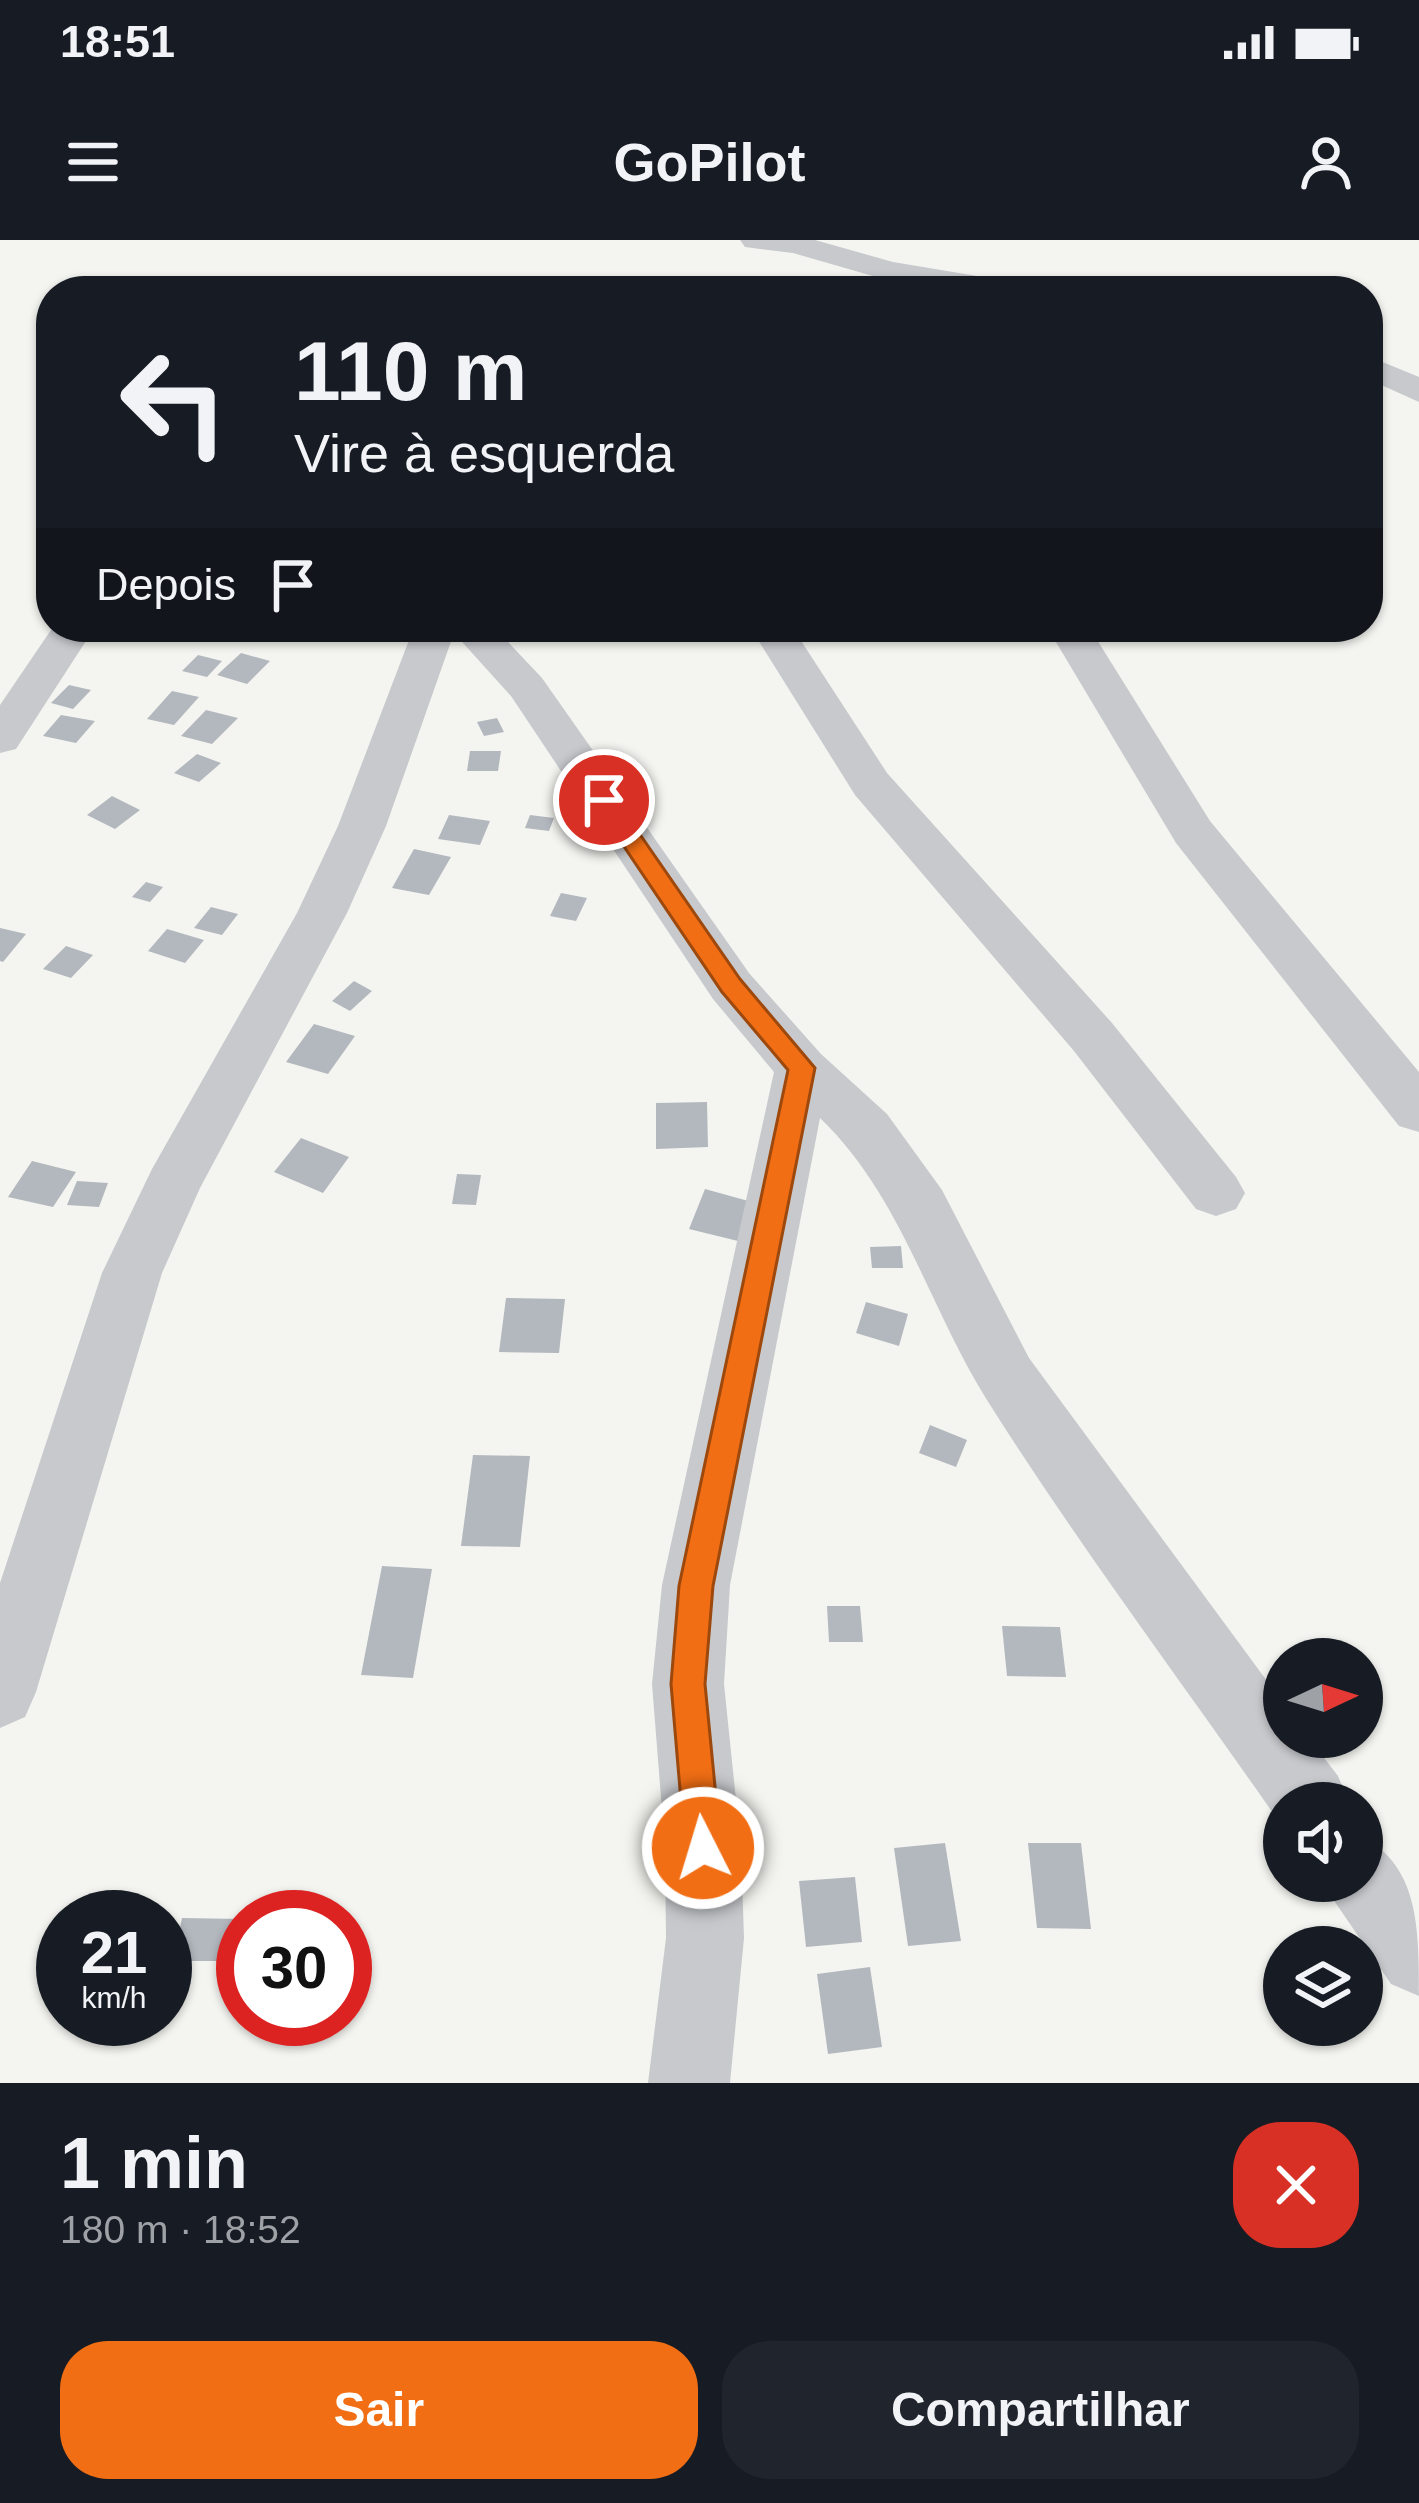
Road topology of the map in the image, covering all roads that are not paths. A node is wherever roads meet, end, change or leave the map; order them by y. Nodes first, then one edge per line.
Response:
1 (756, 240) edge
2 (794, 242) edge
3 (919, 276) edge
4 (1383, 373) edge
5 (1419, 391) edge
6 (64, 642) edge
7 (429, 642) edge
8 (485, 642) edge
9 (781, 642) edge
10 (1077, 642) edge
11 (0, 739) edge
12 (802, 1068) junction
13 (1419, 1112) edge
14 (1216, 1193) dead end
15 (0, 1692) edge
16 (1296, 1782) edge
17 (1381, 1902) edge
18 (1419, 1956) edge
19 (689, 2083) edge

1 - 2 street
2 - 3 street
4 - 5 street
6 - 11 street
7 - 15 street
8 - 12 street
9 - 14 street
10 - 13 street
12 - 16 street
12 - 19 street
17 - 18 street

